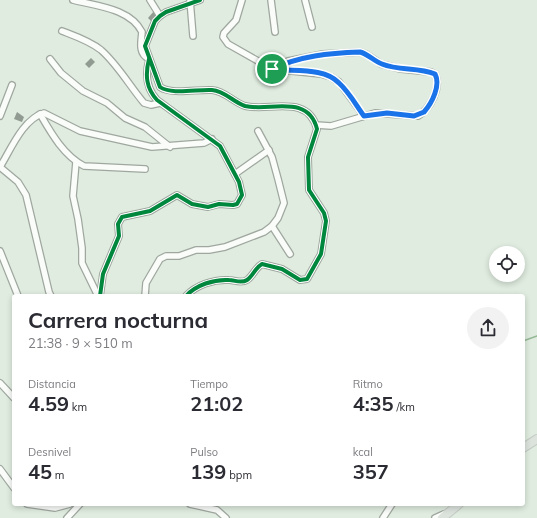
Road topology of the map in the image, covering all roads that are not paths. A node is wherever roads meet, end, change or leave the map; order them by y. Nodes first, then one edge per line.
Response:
1 (73, 0) edge
2 (150, 0) edge
3 (200, 0) edge
4 (242, 0) edge
5 (271, 0) edge
6 (305, 0) edge
7 (190, 1) edge
8 (160, 16) junction
9 (312, 27) dead end
10 (62, 31) dead end
11 (275, 32) dead end
12 (193, 36) dead end
13 (50, 59) dead end
14 (149, 59) junction
15 (272, 69) junction
16 (12, 85) dead end
17 (160, 103) junction
18 (40, 114) junction
19 (0, 116) edge
20 (364, 116) junction
21 (316, 125) junction
22 (258, 131) dead end
23 (212, 139) junction
24 (170, 147) junction
25 (269, 150) junction
26 (76, 162) junction
27 (0, 167) edge
28 (145, 169) dead end
29 (235, 174) junction
30 (272, 226) junction
31 (0, 252) edge
32 (290, 254) dead end
33 (17, 294) edge
34 (50, 294) edge
35 (98, 294) edge
36 (99, 294) edge
37 (145, 294) edge
38 (188, 294) edge
39 (0, 383) edge
40 (12, 396) edge
41 (537, 439) edge
42 (525, 447) edge
43 (0, 469) edge
44 (12, 485) edge
45 (41, 506) edge
46 (62, 506) edge
47 (78, 506) edge
48 (199, 506) edge
49 (391, 506) edge
50 (456, 506) edge
51 (445, 515) edge
52 (67, 518) edge
53 (226, 518) edge
54 (383, 518) edge
55 (435, 518) edge

1 - 14 street
2 - 8 street
3 - 7 street
4 - 15 street
5 - 11 street
6 - 9 street
7 - 8 street
7 - 12 street
8 - 14 street
10 - 17 street
13 - 24 street
14 - 17 street
14 - 21 street
15 - 20 street
15 - 20 street
16 - 19 street
17 - 23 street
18 - 24 street
18 - 26 street
18 - 27 street
20 - 21 street
21 - 38 street
22 - 25 street
23 - 24 street
23 - 29 street
25 - 29 street
25 - 30 street
26 - 28 street
26 - 35 street
27 - 34 street
29 - 36 street
30 - 32 street
30 - 37 street
31 - 33 street
39 - 40 street
41 - 42 main road
43 - 44 street
45 - 46 street
47 - 52 street
48 - 53 street
49 - 54 street
50 - 51 main road
51 - 55 street

